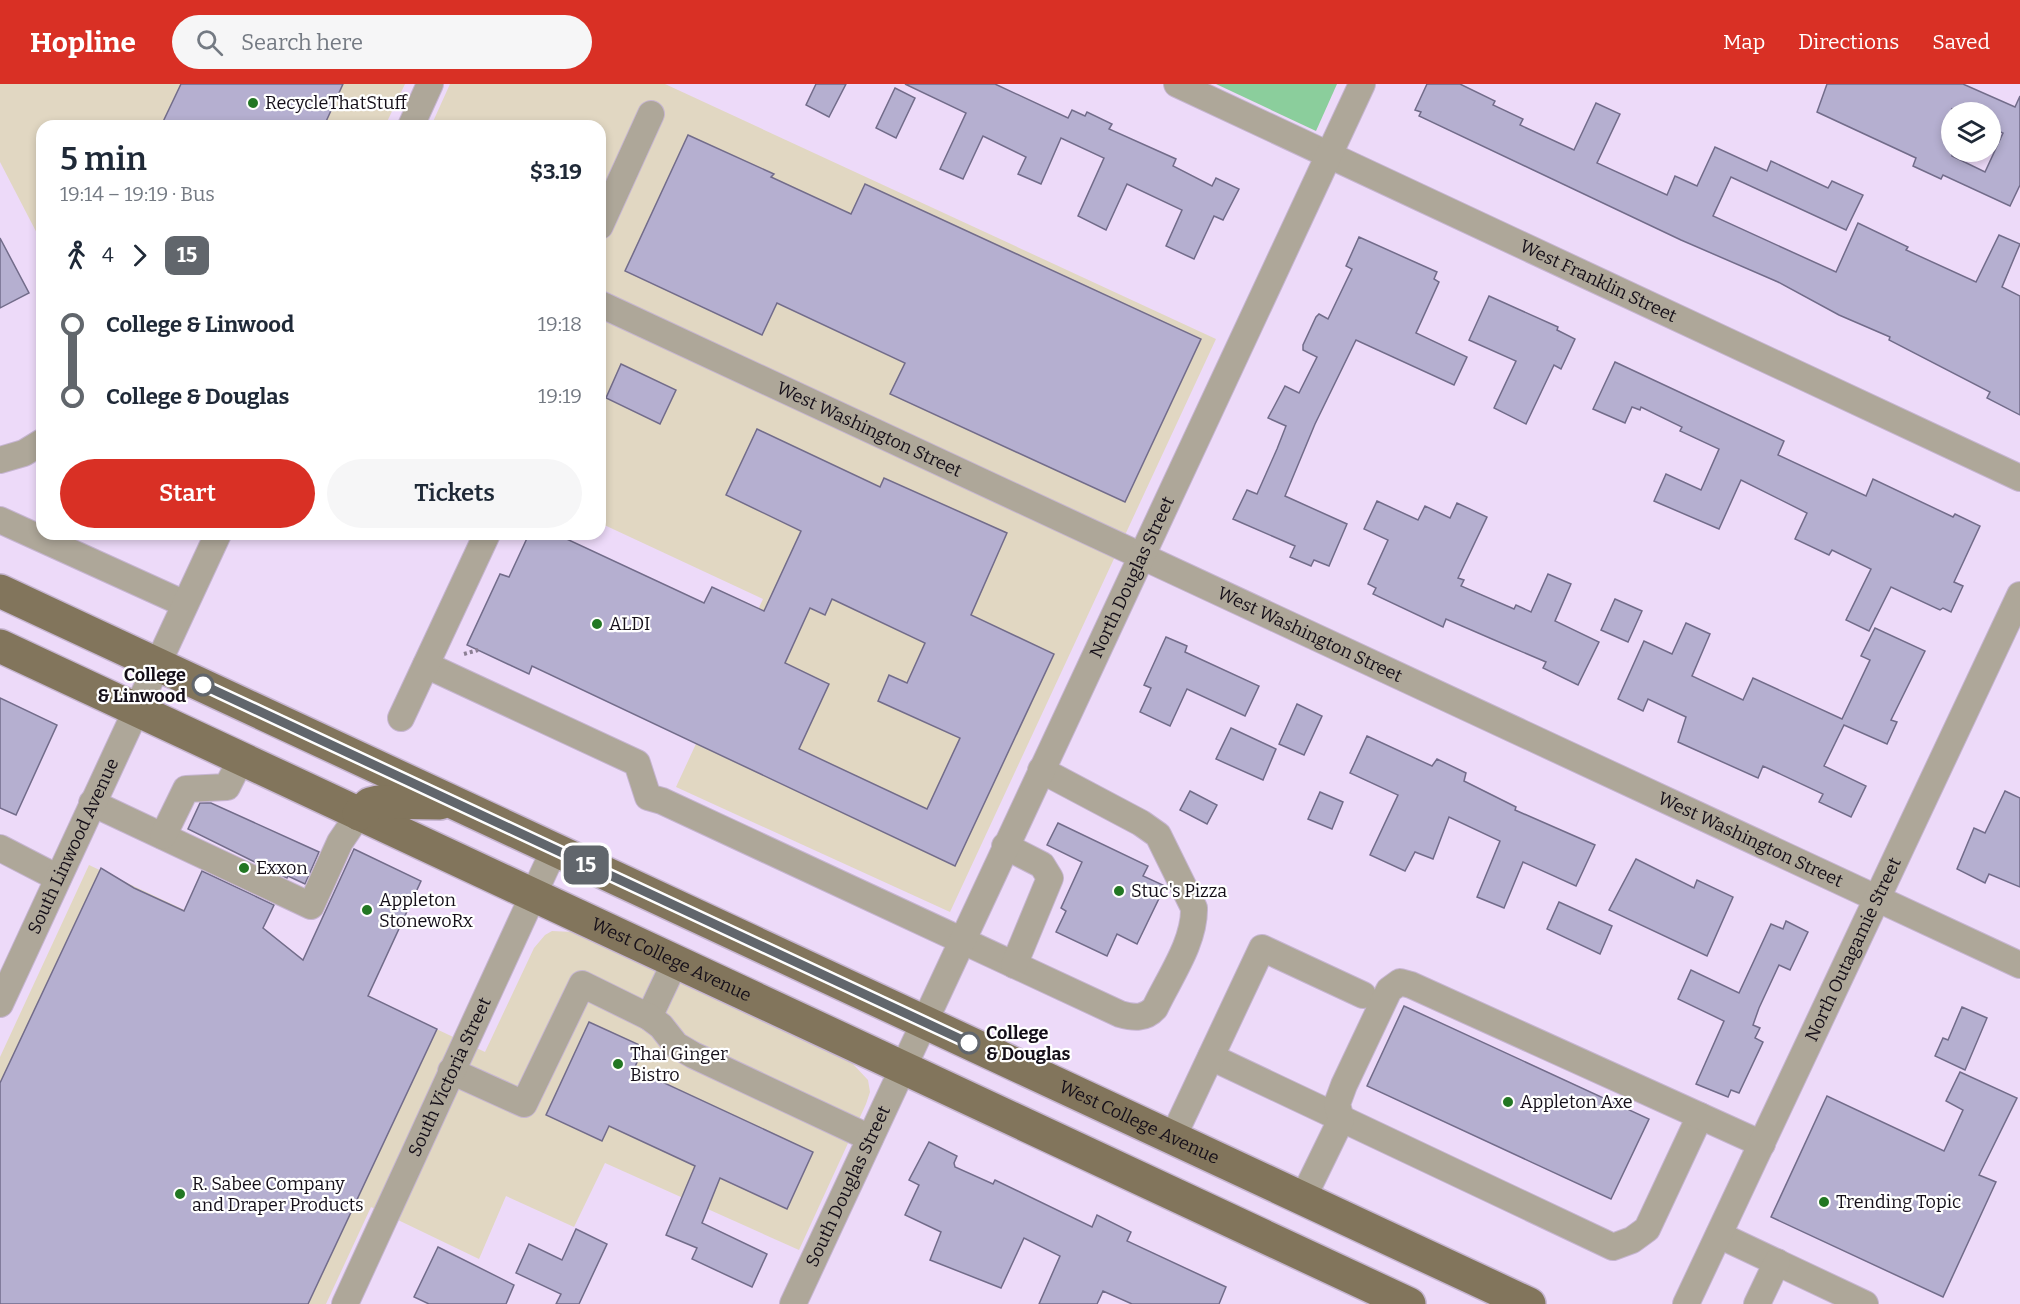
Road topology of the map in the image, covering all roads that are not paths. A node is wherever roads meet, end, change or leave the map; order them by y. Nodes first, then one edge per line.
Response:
1 (430, 84) edge
2 (1178, 84) edge
3 (1362, 84) edge
4 (651, 114) dead end
5 (414, 120) edge
6 (1329, 155) junction
7 (606, 213) edge
8 (606, 307) edge
9 (36, 446) edge
10 (0, 460) edge
11 (2020, 478) edge
12 (0, 519) edge
13 (36, 536) edge
14 (46, 540) edge
15 (215, 540) edge
16 (484, 540) edge
17 (1141, 554) junction
18 (0, 591) edge
19 (2020, 595) edge
20 (185, 604) junction
21 (0, 646) edge
22 (426, 665) junction
23 (146, 686) junction
24 (401, 718) dead end
25 (241, 759) junction
26 (1041, 770) junction
27 (92, 803) junction
28 (454, 803) junction
29 (359, 814) junction
30 (163, 837) junction
31 (1005, 846) junction
32 (0, 848) edge
33 (554, 850) junction
34 (58, 878) junction
35 (531, 896) junction
36 (1877, 900) junction
37 (962, 940) junction
38 (675, 962) junction
39 (1014, 964) junction
40 (2020, 965) edge
41 (1363, 995) dead end
42 (0, 1004) edge
43 (649, 1017) junction
44 (924, 1021) junction
45 (1211, 1057) junction
46 (902, 1068) junction
47 (451, 1071) junction
48 (1700, 1116) junction
49 (1341, 1120) junction
50 (1173, 1137) junction
51 (870, 1138) junction
52 (1762, 1144) junction
53 (1303, 1198) junction
54 (1719, 1235) junction
55 (1777, 1262) junction
56 (345, 1304) edge
57 (793, 1304) edge
58 (1409, 1304) edge
59 (1529, 1304) edge
60 (1686, 1304) edge
61 (1757, 1304) edge
62 (1865, 1304) edge

1 - 5 street
2 - 6 street, West Franklin Street
3 - 6 street, North Douglas Street
4 - 7 street
6 - 11 street, West Franklin Street
6 - 17 street, North Douglas Street
8 - 17 street, West Washington Street
9 - 10 street
12 - 13 street
14 - 20 street
15 - 20 street, South Linwood Avenue
16 - 22 street
17 - 26 street, North Douglas Street
17 - 36 street, West Washington Street
18 - 23 main road, West College Avenue
19 - 36 street, North Outagamie Street
20 - 23 street, South Linwood Avenue
21 - 23 main road, West College Avenue
22 - 24 street
22 - 37 street
23 - 25 main road, West College Avenue
23 - 27 street, South Linwood Avenue
23 - 28 main road, West College Avenue
25 - 29 main road, West College Avenue
25 - 30 street
26 - 31 street, North Douglas Street
26 - 39 street
27 - 30 street
27 - 34 street, South Linwood Avenue
28 - 29 main road
28 - 33 main road, West College Avenue
29 - 30 street
29 - 35 main road, West College Avenue
31 - 37 street, North Douglas Street
31 - 39 street
32 - 34 street
33 - 35 street, South Victoria Street
33 - 44 main road, West College Avenue
34 - 42 street, South Linwood Avenue
35 - 38 main road, West College Avenue
35 - 47 street, South Victoria Street
36 - 40 street, West Washington Street
36 - 52 street, North Outagamie Street
37 - 39 street
37 - 44 street, North Douglas Street
38 - 43 street
38 - 46 main road, West College Avenue
41 - 45 street
43 - 47 street
43 - 51 street
44 - 46 street, North Douglas Street
44 - 50 main road, West College Avenue
45 - 49 street
45 - 50 street
46 - 51 street, South Douglas Street
46 - 58 main road, West College Avenue
47 - 56 street, South Victoria Street
48 - 49 street
48 - 49 street
48 - 52 street
49 - 53 street
50 - 53 main road, West College Avenue
51 - 57 street, South Douglas Street
52 - 54 street, North Outagamie Street
53 - 59 main road, West College Avenue
54 - 55 street
54 - 60 street, North Outagamie Street
55 - 61 street
55 - 62 street

